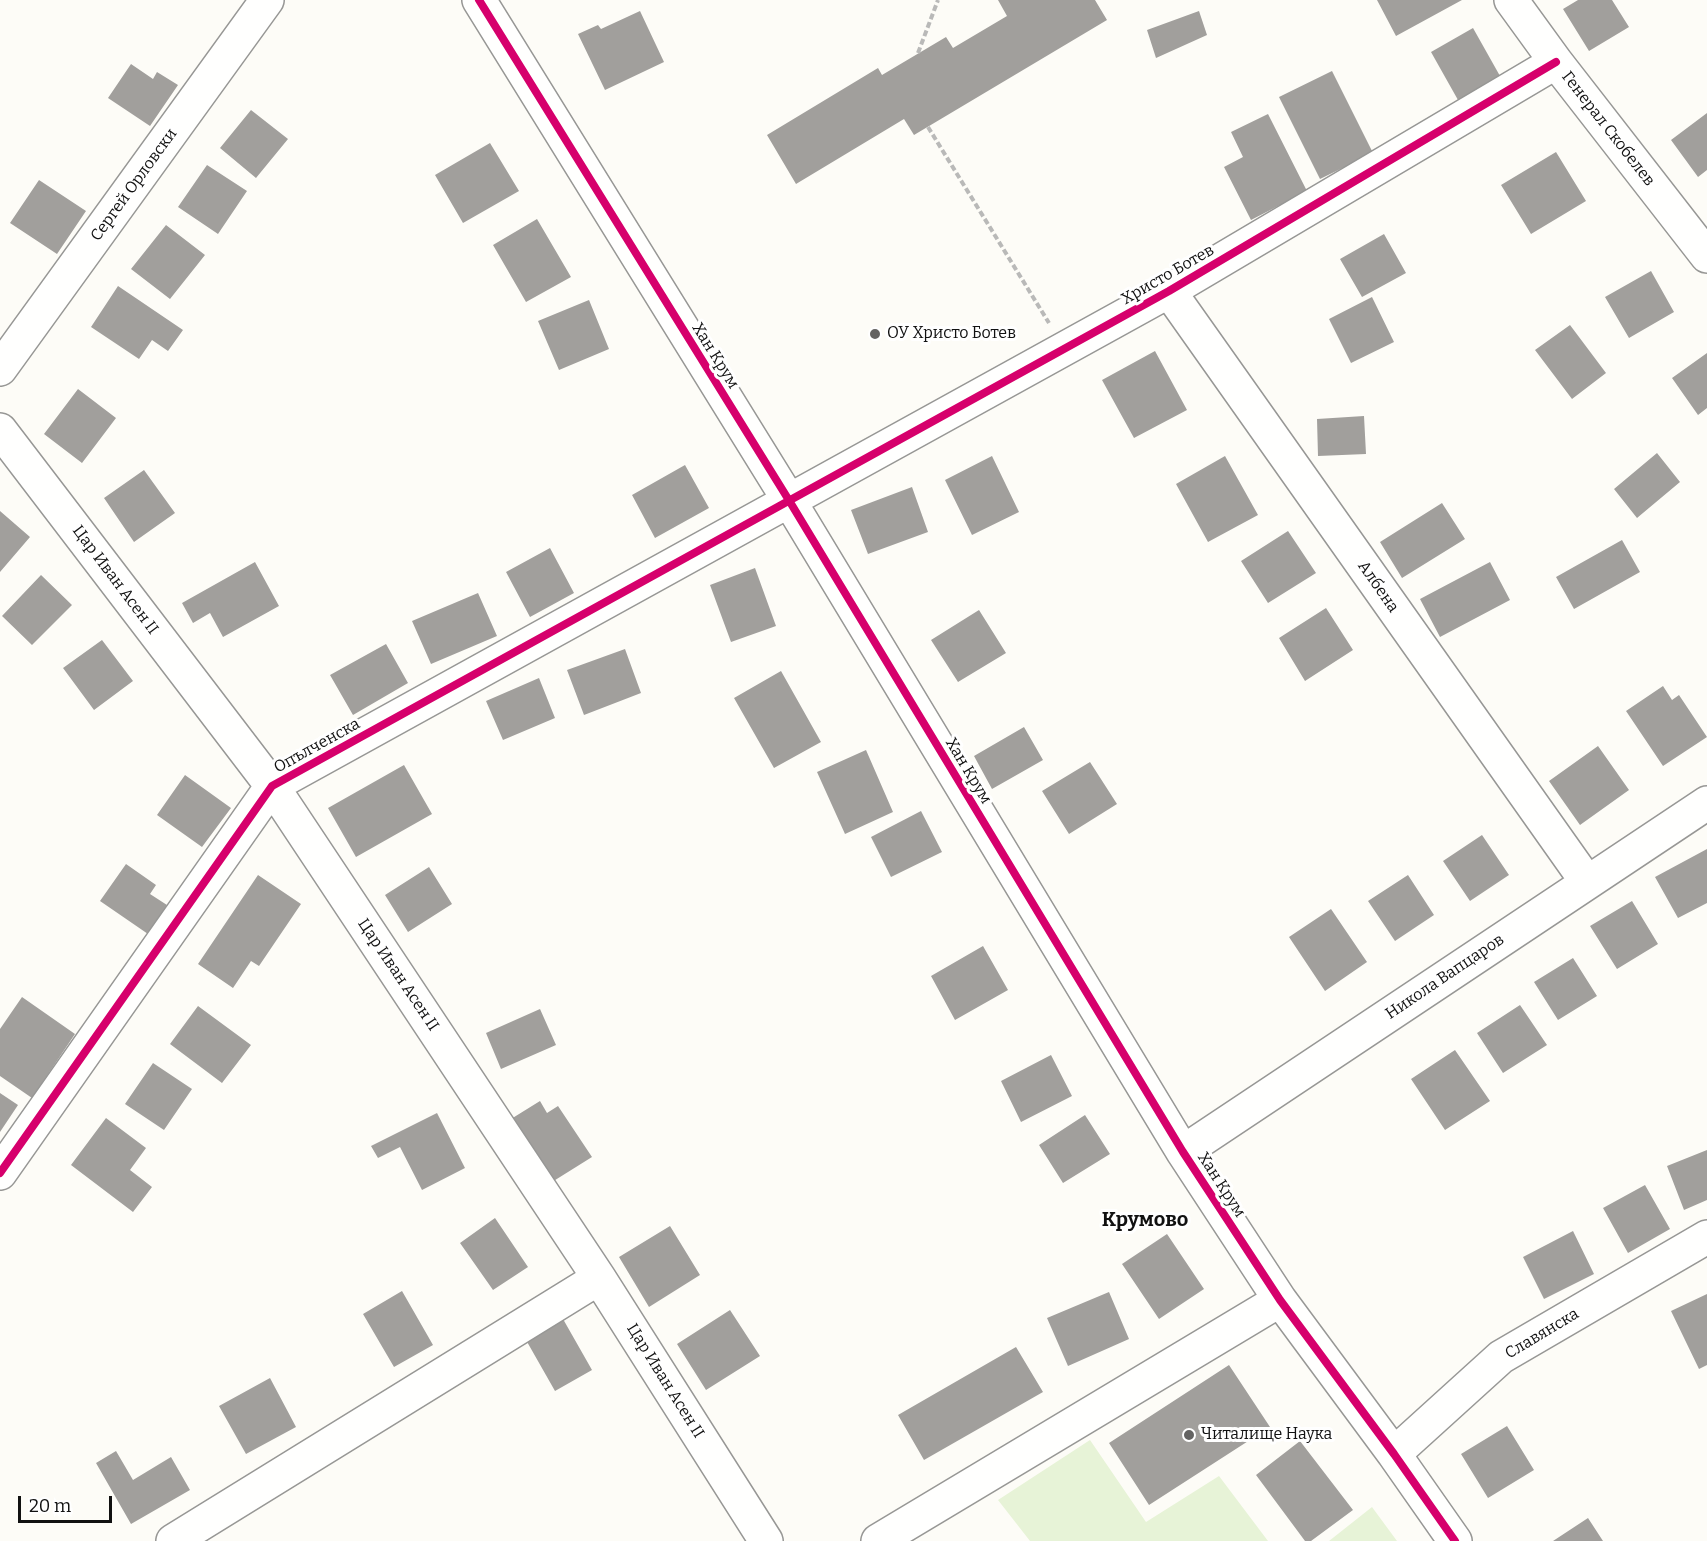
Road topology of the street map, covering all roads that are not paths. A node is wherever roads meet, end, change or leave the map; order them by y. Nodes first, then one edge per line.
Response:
1 (267, 0) edge
2 (479, 0) edge
3 (1511, 0) edge
4 (1556, 62) junction
5 (1707, 256) edge
6 (1169, 291) junction
7 (0, 369) edge
8 (0, 430) edge
9 (790, 502) junction
10 (272, 786) junction
11 (1707, 803) edge
12 (1587, 882) junction
13 (1183, 1152) junction
14 (0, 1173) edge
15 (1707, 1237) edge
16 (599, 1278) junction
17 (1280, 1300) junction
18 (1394, 1454) junction
19 (173, 1541) edge
20 (766, 1541) edge
21 (878, 1541) edge
22 (1455, 1541) edge

1 - 7 street, Сергей Орловски
2 - 9 street, Хан Крум
3 - 4 street, Генерал Скобелев
4 - 5 street, Генерал Скобелев
4 - 6 street, Христо Ботев
6 - 9 street, Христо Ботев
6 - 12 street, Албена
8 - 10 street, Цар Иван Асен II
9 - 10 street, Опълченска
9 - 13 street, Хан Крум
10 - 14 street, Опълченска
10 - 16 street, Цар Иван Асен II
11 - 12 street, Никола Вапцаров
12 - 13 street, Никола Вапцаров
13 - 17 street, Хан Крум
15 - 18 street, Славянска
16 - 19 street
16 - 20 street, Цар Иван Асен II
17 - 18 street, Хан Крум
17 - 21 street
18 - 22 street, Хан Крум

